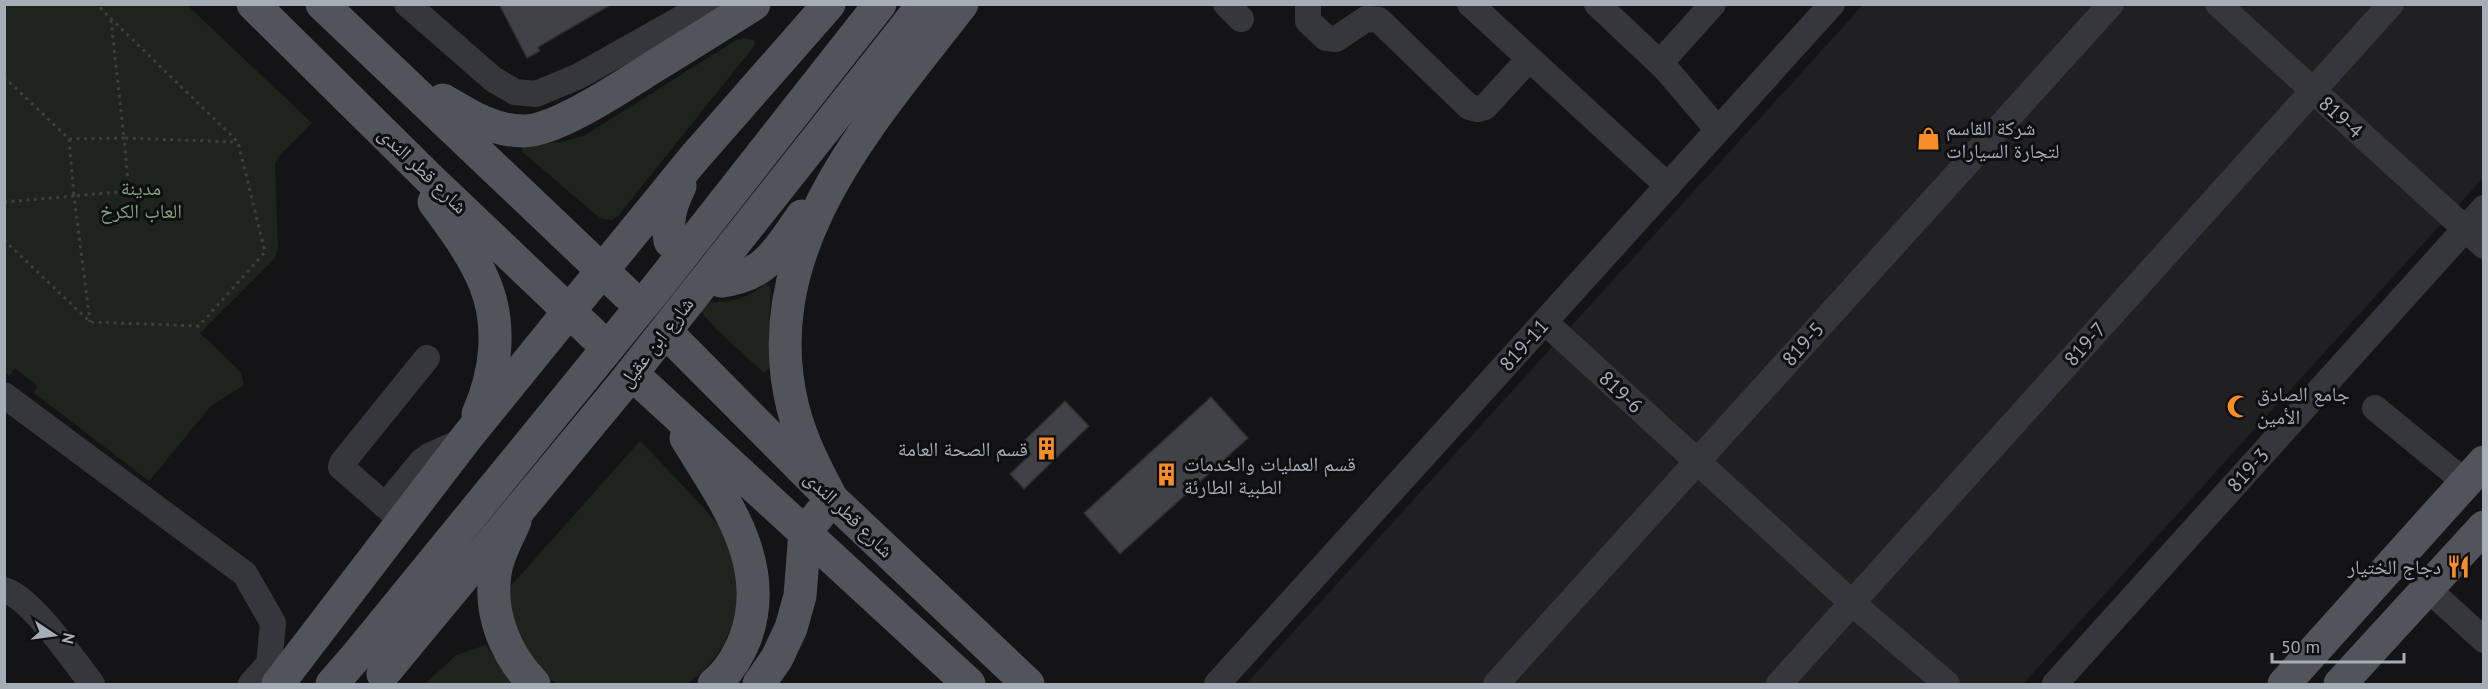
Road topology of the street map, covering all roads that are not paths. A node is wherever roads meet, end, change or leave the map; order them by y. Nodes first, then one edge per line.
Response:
1 (253, 4) edge
2 (322, 4) edge
3 (406, 4) edge
4 (707, 4) edge
5 (754, 4) edge
6 (829, 4) edge
7 (880, 4) edge
8 (962, 4) edge
9 (1308, 4) edge
10 (1470, 4) edge
11 (1597, 4) edge
12 (1832, 4) edge
13 (2111, 4) edge
14 (2218, 4) edge
15 (2391, 4) edge
16 (1709, 6) edge
17 (916, 14) edge
18 (1529, 59) junction
19 (1663, 66) junction
20 (397, 74) junction
21 (2313, 91) junction
22 (1718, 130) junction
23 (386, 135) junction
24 (853, 146) junction
25 (694, 158) junction
26 (1668, 186) junction
27 (2484, 208) edge
28 (2464, 229) junction
29 (670, 241) dead end
30 (2484, 246) edge
31 (604, 270) junction
32 (721, 281) dead end
33 (627, 294) dead end
34 (570, 310) junction
35 (1545, 322) junction
36 (594, 334) dead end
37 (674, 340) dead end
38 (427, 358) dead end
39 (641, 382) dead end
40 (4, 394) edge
41 (2375, 408) dead end
42 (668, 409) junction
43 (466, 439) junction
44 (1697, 461) junction
45 (2474, 472) edge
46 (832, 499) junction
47 (520, 510) junction
48 (394, 514) junction
49 (2484, 527) edge
50 (805, 532) junction
51 (2427, 588) junction
52 (4, 590) edge
53 (1852, 603) junction
54 (2484, 640) edge
55 (372, 670) edge
56 (273, 674) edge
57 (92, 684) edge
58 (251, 684) edge
59 (332, 684) edge
60 (534, 684) edge
61 (714, 684) edge
62 (759, 684) edge
63 (969, 684) edge
64 (1028, 684) edge
65 (1217, 684) edge
66 (1496, 684) edge
67 (1779, 684) edge
68 (1947, 684) edge
69 (2055, 684) edge
70 (2284, 684) edge
71 (2343, 684) edge

1 - 23 main road, شارع قطر الندى
2 - 20 main road
3 - 4 street
5 - 20 main road
6 - 25 main road
7 - 55 main road, شارع ابن عقيل, bridge
8 - 24 main road
9 - 18 street
10 - 18 street
11 - 19 street
12 - 22 street, 819-11
13 - 44 street, 819-5
14 - 21 street, 819-4
15 - 21 street, 819-7
16 - 19 street
17 - 47 main road, شارع ابن عقيل, bridge
18 - 26 street
19 - 22 street
20 - 31 main road
21 - 28 street, 819-4
21 - 53 street, 819-7
22 - 26 street, 819-11
23 - 34 main road, شارع قطر الندى
23 - 43 main road
24 - 32 main road
24 - 46 main road
25 - 29 main road
25 - 31 main road
26 - 35 street, 819-11
27 - 28 street, 819-3
28 - 30 street, 819-4
28 - 69 street, 819-3
31 - 33 main road
31 - 34 main road
34 - 36 main road, شارع قطر الندى
34 - 43 main road
35 - 44 street, 819-6
35 - 65 street, 819-11
37 - 46 main road, شارع قطر الندى
38 - 48 street
39 - 42 main road
40 - 56 street
41 - 45 street
42 - 50 main road
42 - 61 main road
43 - 48 main road
44 - 53 street, 819-6
44 - 66 street, 819-5
45 - 70 main road
46 - 50 main road
46 - 64 main road, شارع قطر الندى
47 - 55 main road, شارع ابن عقيل, bridge
47 - 60 main road
48 - 56 main road
49 - 51 main road
50 - 62 main road
50 - 63 main road
51 - 54 street
51 - 71 main road
52 - 57 street
53 - 67 street, 819-7
53 - 68 street, 819-6
55 - 59 main road
56 - 58 street

